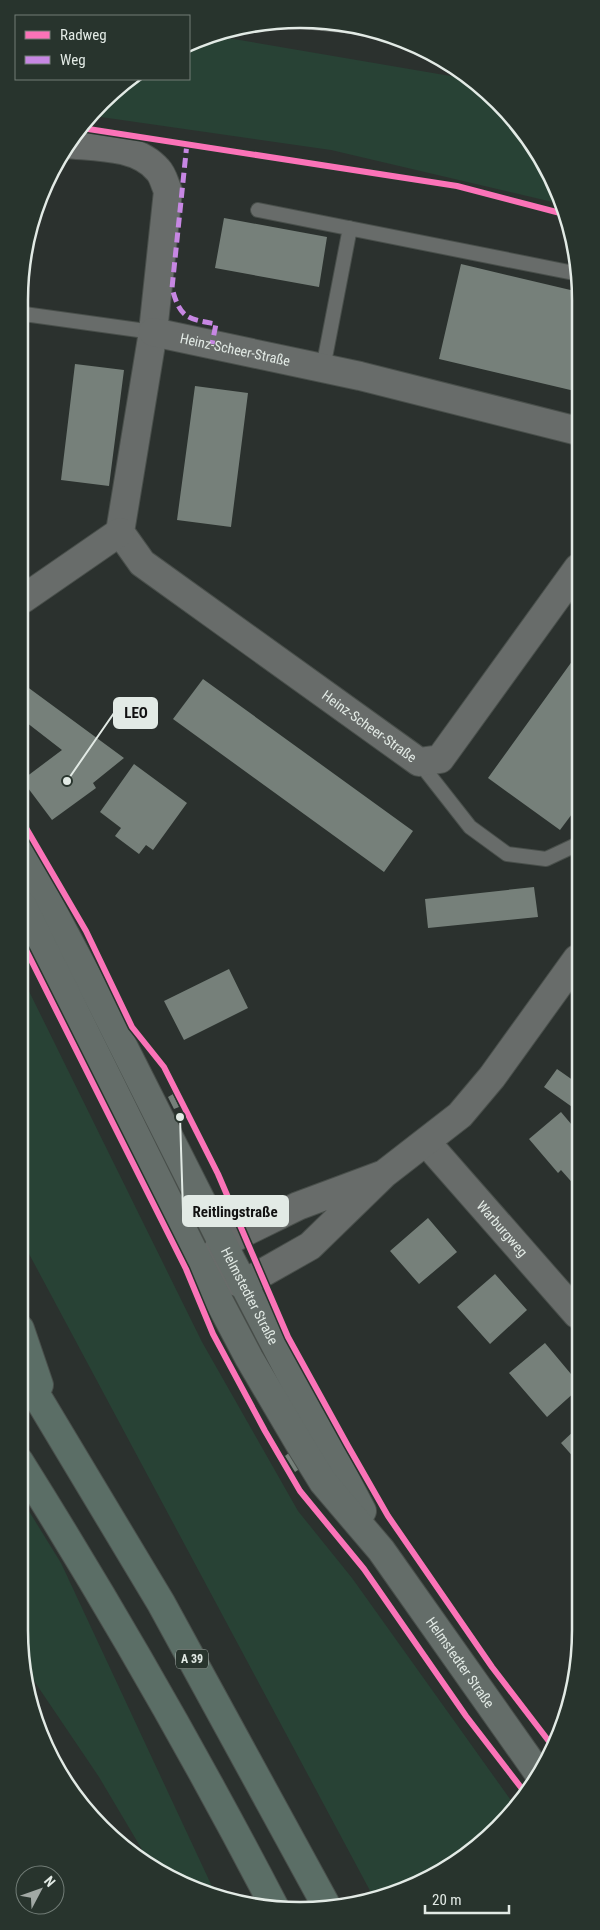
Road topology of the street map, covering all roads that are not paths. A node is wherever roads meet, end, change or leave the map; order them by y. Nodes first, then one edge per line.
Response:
1 (76, 145) edge
2 (258, 210) dead end
3 (350, 228) junction
4 (571, 272) edge
5 (28, 315) edge
6 (153, 332) junction
7 (323, 368) junction
8 (572, 430) edge
9 (120, 532) junction
10 (572, 576) edge
11 (28, 596) edge
12 (419, 762) junction
13 (572, 847) edge
14 (28, 864) edge
15 (28, 917) edge
16 (572, 966) edge
17 (426, 1143) junction
18 (384, 1174) junction
19 (223, 1244) junction
20 (202, 1269) junction
21 (243, 1284) junction
22 (572, 1308) edge
23 (28, 1352) edge
24 (28, 1381) edge
25 (51, 1417) junction
26 (28, 1475) edge
27 (381, 1550) junction
28 (535, 1768) edge
29 (271, 1901) edge
30 (324, 1901) edge

1 - 6 street
2 - 3 lane
3 - 4 lane
3 - 7 lane
5 - 6 lane
6 - 7 street, Heinz-Scheer-Straße
6 - 9 street
7 - 8 street, Heinz-Scheer-Straße
9 - 11 street
9 - 12 street, Heinz-Scheer-Straße
10 - 12 street, Heinz-Scheer-Straße
12 - 13 lane
14 - 19 street, Helmstedter Straße
15 - 20 street, Helmstedter Straße
16 - 17 street
17 - 18 street
17 - 22 street, Warburgweg
18 - 19 street
18 - 21 street
19 - 20 street
19 - 21 street, Helmstedter Straße
20 - 21 street
20 - 27 street, Helmstedter Straße
21 - 27 street, Helmstedter Straße
23 - 25 highway
24 - 25 highway, A 39
25 - 30 highway, A 39
26 - 29 highway
27 - 28 street, Helmstedter Straße

